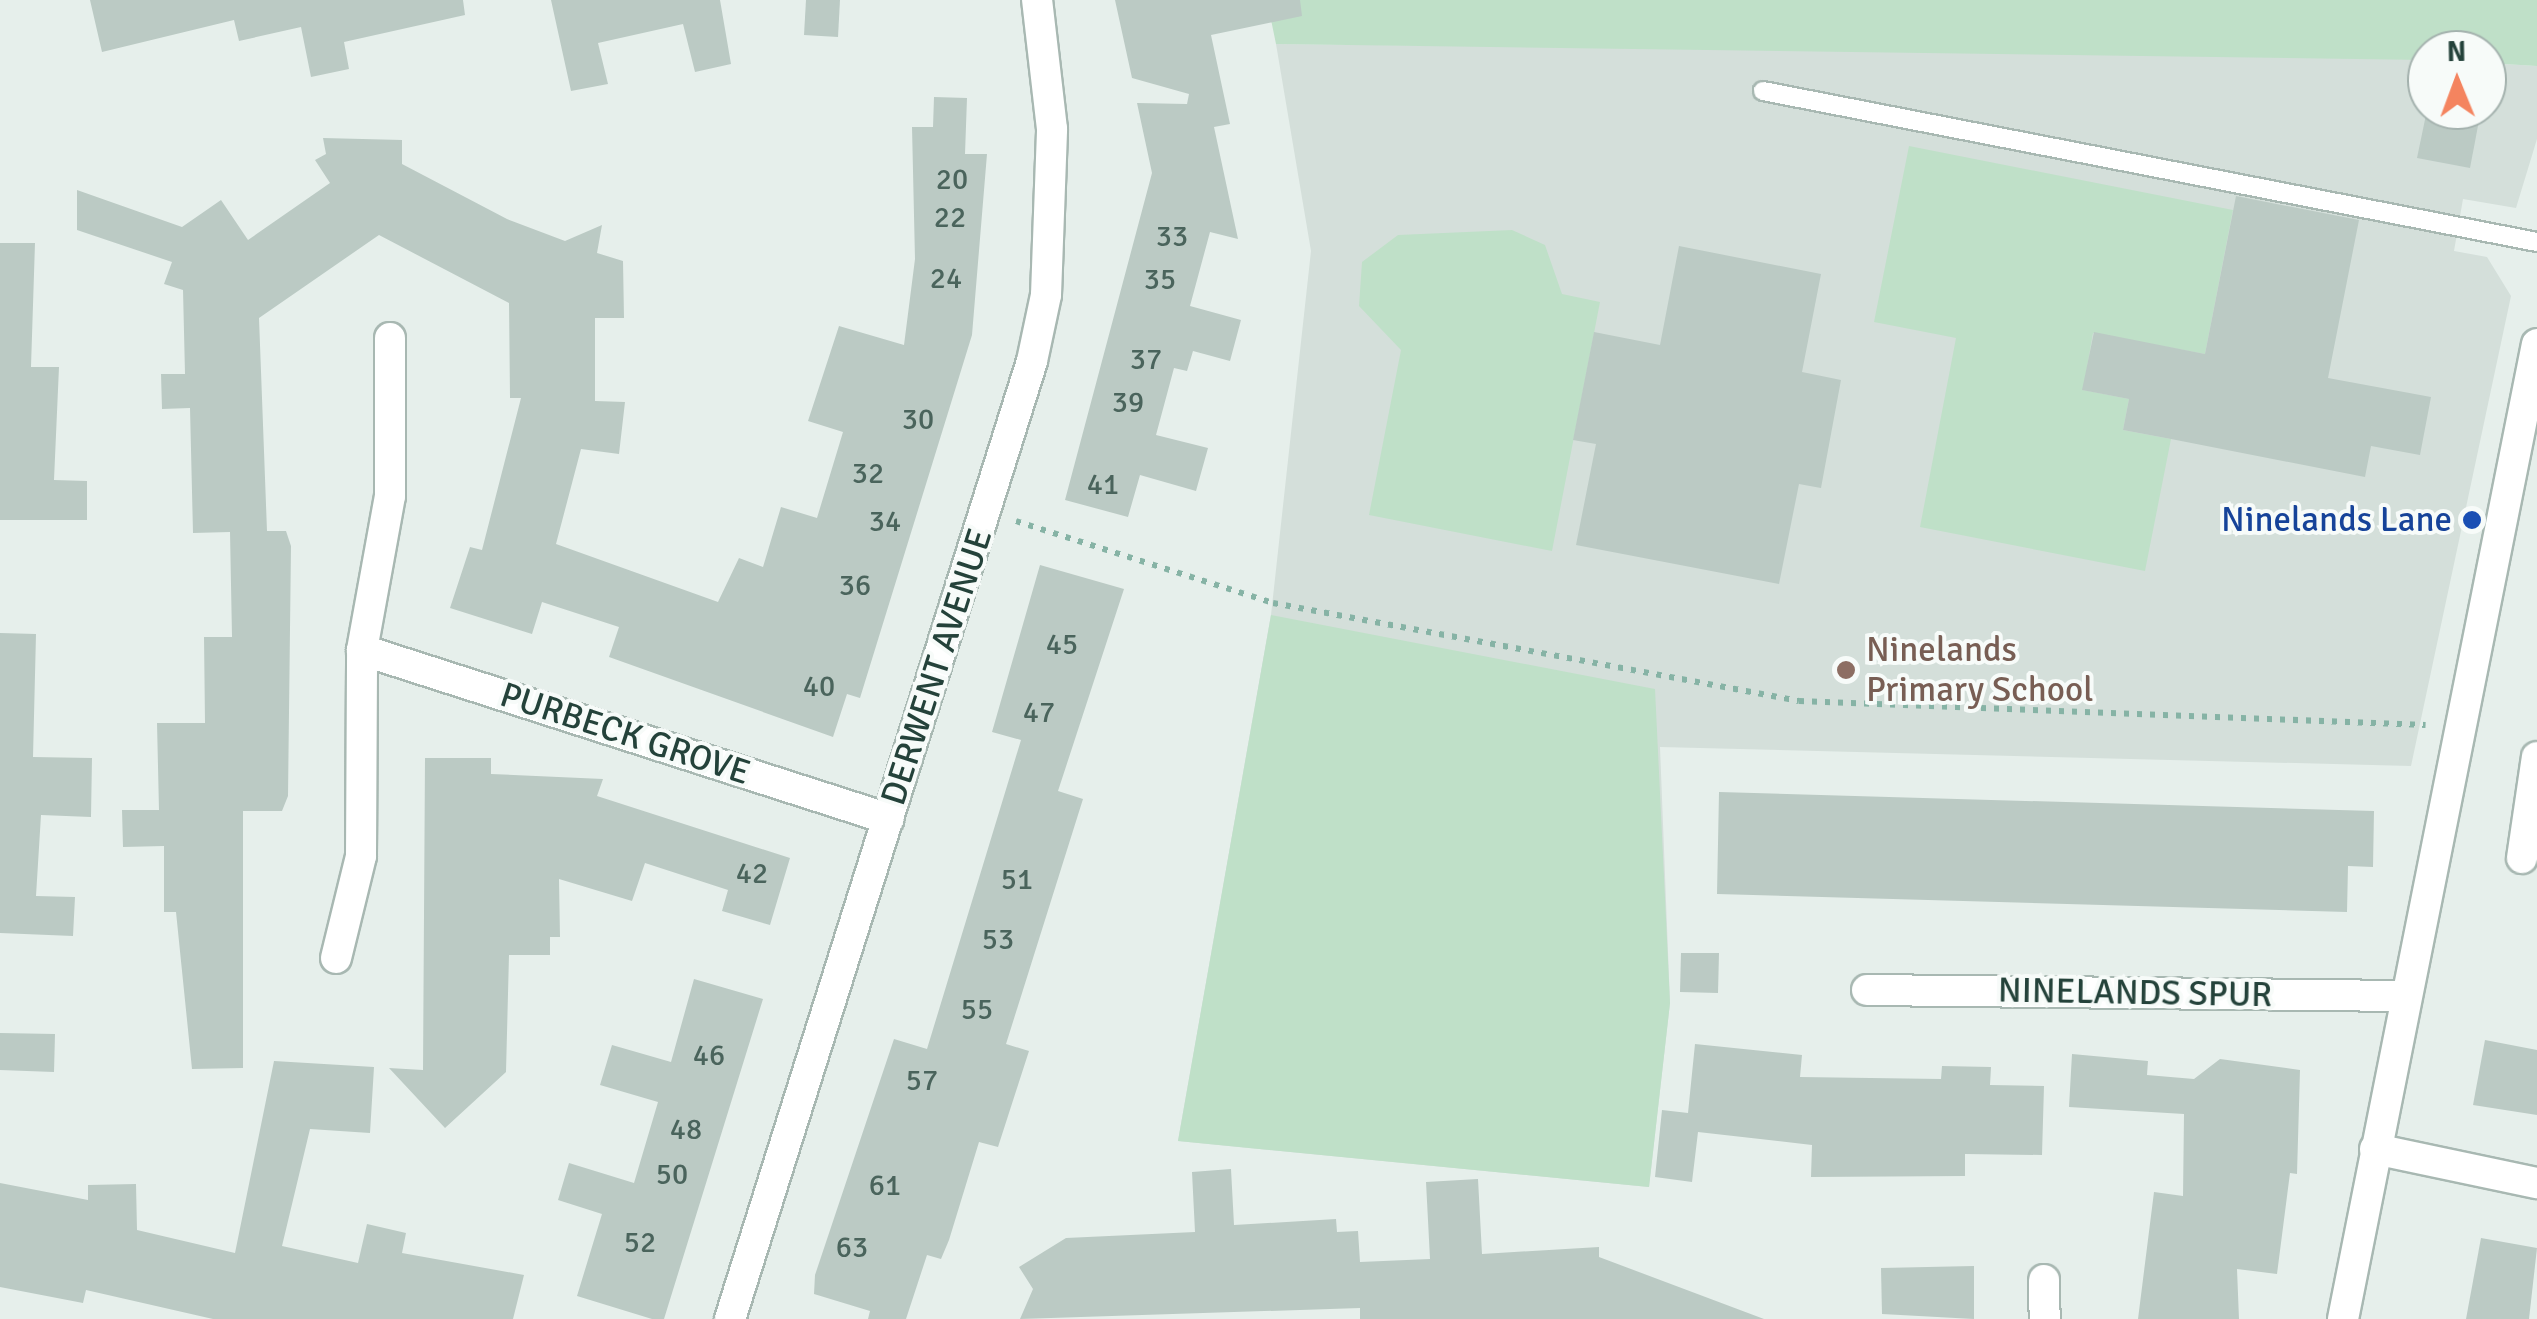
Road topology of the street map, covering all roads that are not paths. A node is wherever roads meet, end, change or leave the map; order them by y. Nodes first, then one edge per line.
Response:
1 (1037, 0) edge
2 (1763, 91) dead end
3 (2537, 242) edge
4 (390, 338) dead end
5 (2537, 344) edge
6 (362, 650) junction
7 (2537, 758) edge
8 (889, 819) junction
9 (2522, 858) dead end
10 (336, 958) dead end
11 (1867, 990) dead end
12 (2404, 996) junction
13 (2375, 1149) junction
14 (2537, 1183) edge
15 (2044, 1280) dead end
16 (730, 1319) edge
17 (2045, 1319) edge
18 (2343, 1319) edge

1 - 8 street, DERWENT AVENUE
2 - 3 lane
4 - 6 street
5 - 12 street
6 - 8 street, PURBECK GROVE
6 - 10 street
7 - 9 street
8 - 16 street, DERWENT AVENUE
11 - 12 street, NINELANDS SPUR
12 - 13 street
13 - 14 street
13 - 18 street
15 - 17 street

